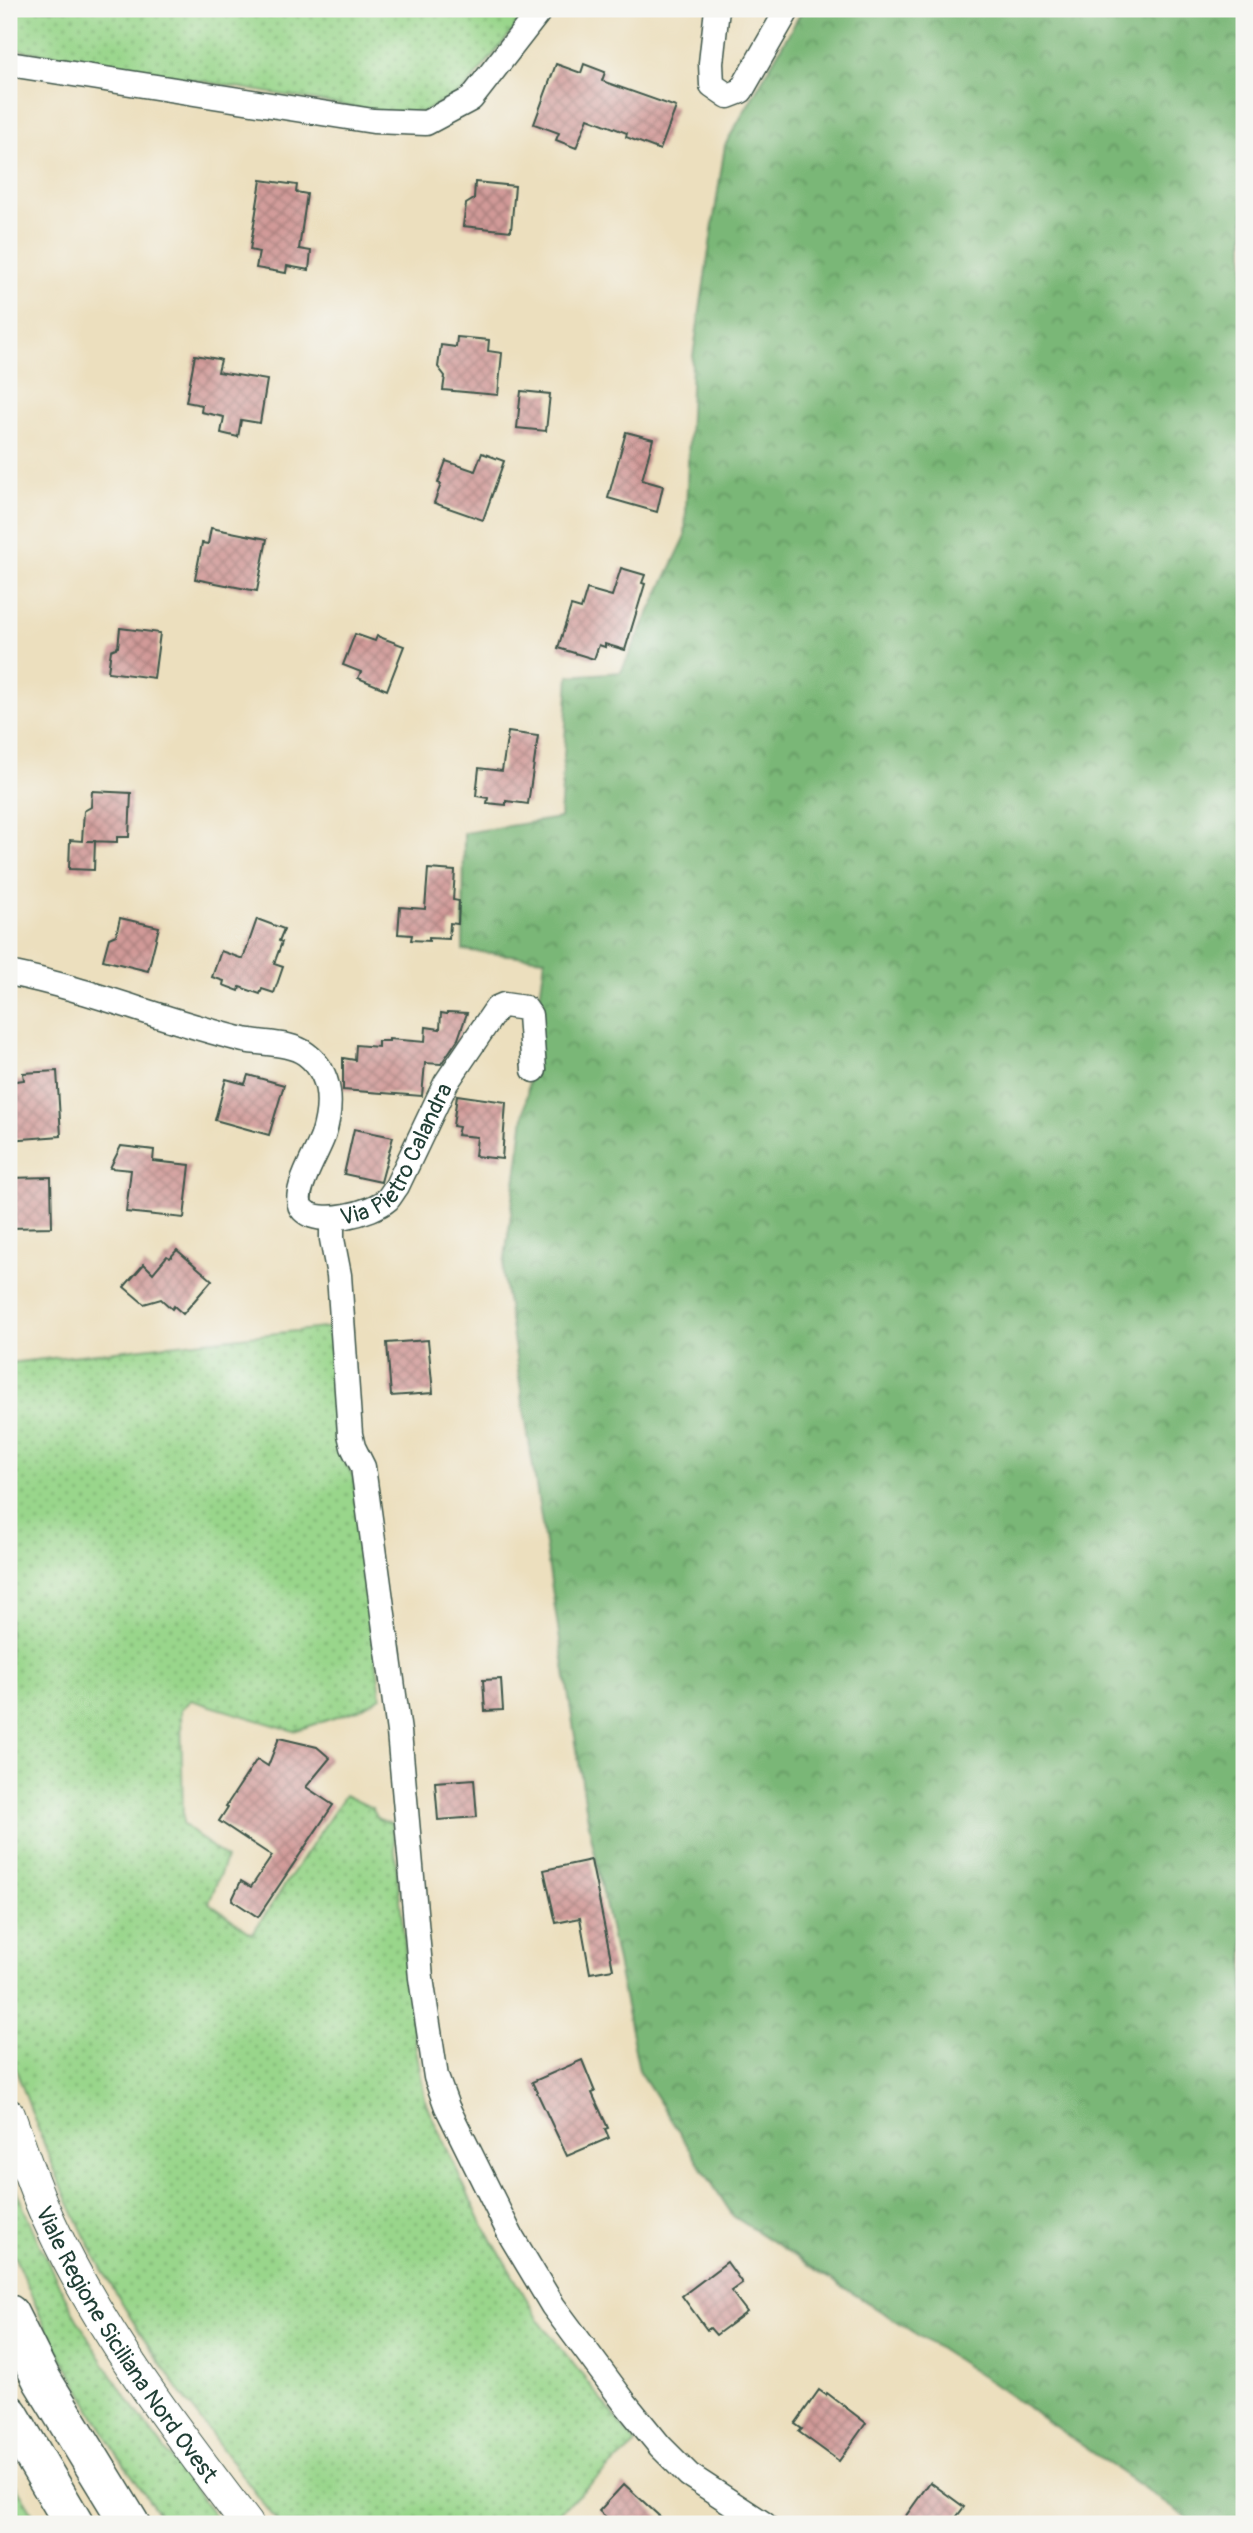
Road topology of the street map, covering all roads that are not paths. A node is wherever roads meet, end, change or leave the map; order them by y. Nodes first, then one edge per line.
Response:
1 (541, 9) edge
2 (717, 9) edge
3 (788, 9) edge
4 (9, 64) edge
5 (9, 973) edge
6 (534, 1070) dead end
7 (332, 1219) junction
8 (9, 2115) edge
9 (9, 2314) edge
10 (9, 2414) edge
11 (74, 2524) edge
12 (130, 2524) edge
13 (247, 2524) edge
14 (764, 2524) edge

1 - 4 street
2 - 3 street
5 - 7 street, Via Pietro Calandra
6 - 7 street, Via Pietro Calandra
7 - 14 street
8 - 13 street, Viale Regione Siciliana Nord Ovest
9 - 12 highway
10 - 11 highway

